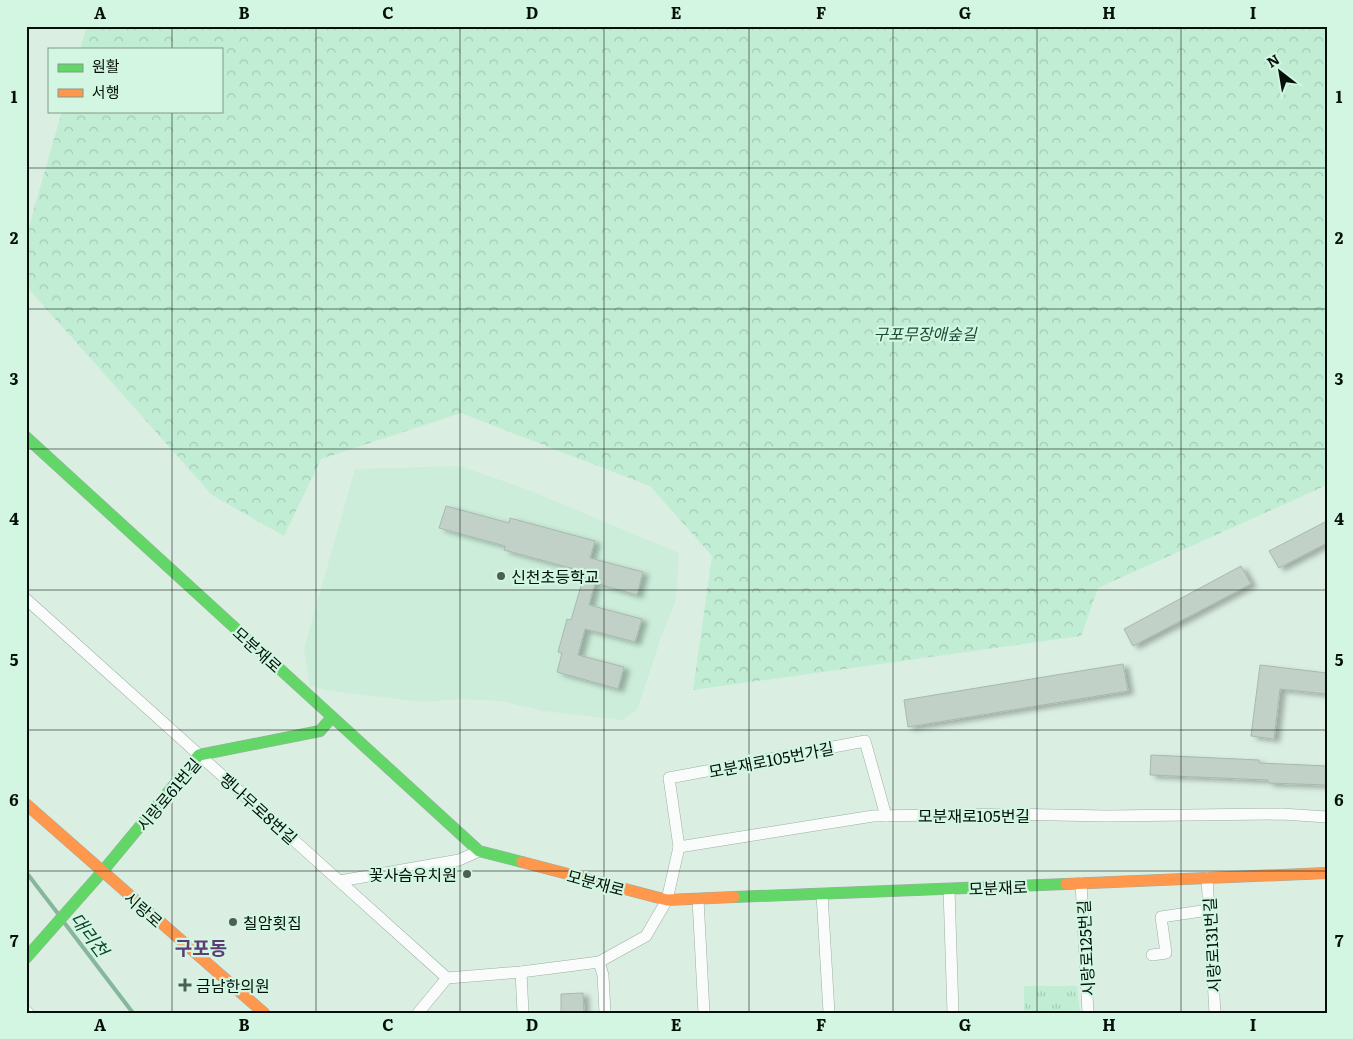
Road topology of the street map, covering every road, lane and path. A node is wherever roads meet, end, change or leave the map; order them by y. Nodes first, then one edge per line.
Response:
1 (26, 437) edge
2 (26, 599) edge
3 (332, 716) junction
4 (199, 755) junction
5 (26, 804) edge
6 (886, 816) junction
7 (1327, 817) edge
8 (679, 847) junction
9 (479, 851) junction
10 (102, 872) junction
11 (1327, 873) edge
12 (1208, 878) junction
13 (340, 882) junction
14 (1082, 883) junction
15 (949, 889) junction
16 (822, 894) junction
17 (698, 899) junction
18 (667, 900) junction
19 (1209, 910) junction
20 (1152, 955) dead end
21 (26, 958) edge
22 (599, 962) junction
23 (520, 972) junction
24 (447, 978) junction
25 (264, 1013) edge
26 (418, 1013) edge
27 (523, 1013) edge
28 (605, 1013) edge
29 (704, 1013) edge
30 (829, 1013) edge
31 (953, 1013) edge
32 (1088, 1013) edge
33 (1216, 1013) edge

1 - 3 street, 모분재로
2 - 4 street, 팽나무로8번길
3 - 4 street, 시랑로61번길
3 - 9 street, 모분재로
4 - 10 street, 시랑로61번길
4 - 13 street, 팽나무로8번길
5 - 10 street, 시랑로
6 - 7 street, 모분재로105번길
6 - 8 street, 모분재로105번길
6 - 8 street, 모분재로105번가길
8 - 18 street
9 - 13 street
9 - 18 street, 모분재로
10 - 21 street, 시랑로61번길
10 - 25 street, 시랑로
11 - 12 street, 모분재로
12 - 14 street, 모분재로
12 - 19 street, 시랑로131번길
13 - 24 street, 팽나무로8번길
14 - 15 street, 모분재로
14 - 32 street, 시랑로125번길
15 - 16 street, 모분재로
15 - 31 street
16 - 17 street, 모분재로
16 - 30 street
17 - 18 street, 모분재로
17 - 29 street
18 - 22 street
19 - 20 street
19 - 33 street, 시랑로131번길
22 - 23 street
22 - 28 street
23 - 24 street
23 - 27 street
24 - 26 street

